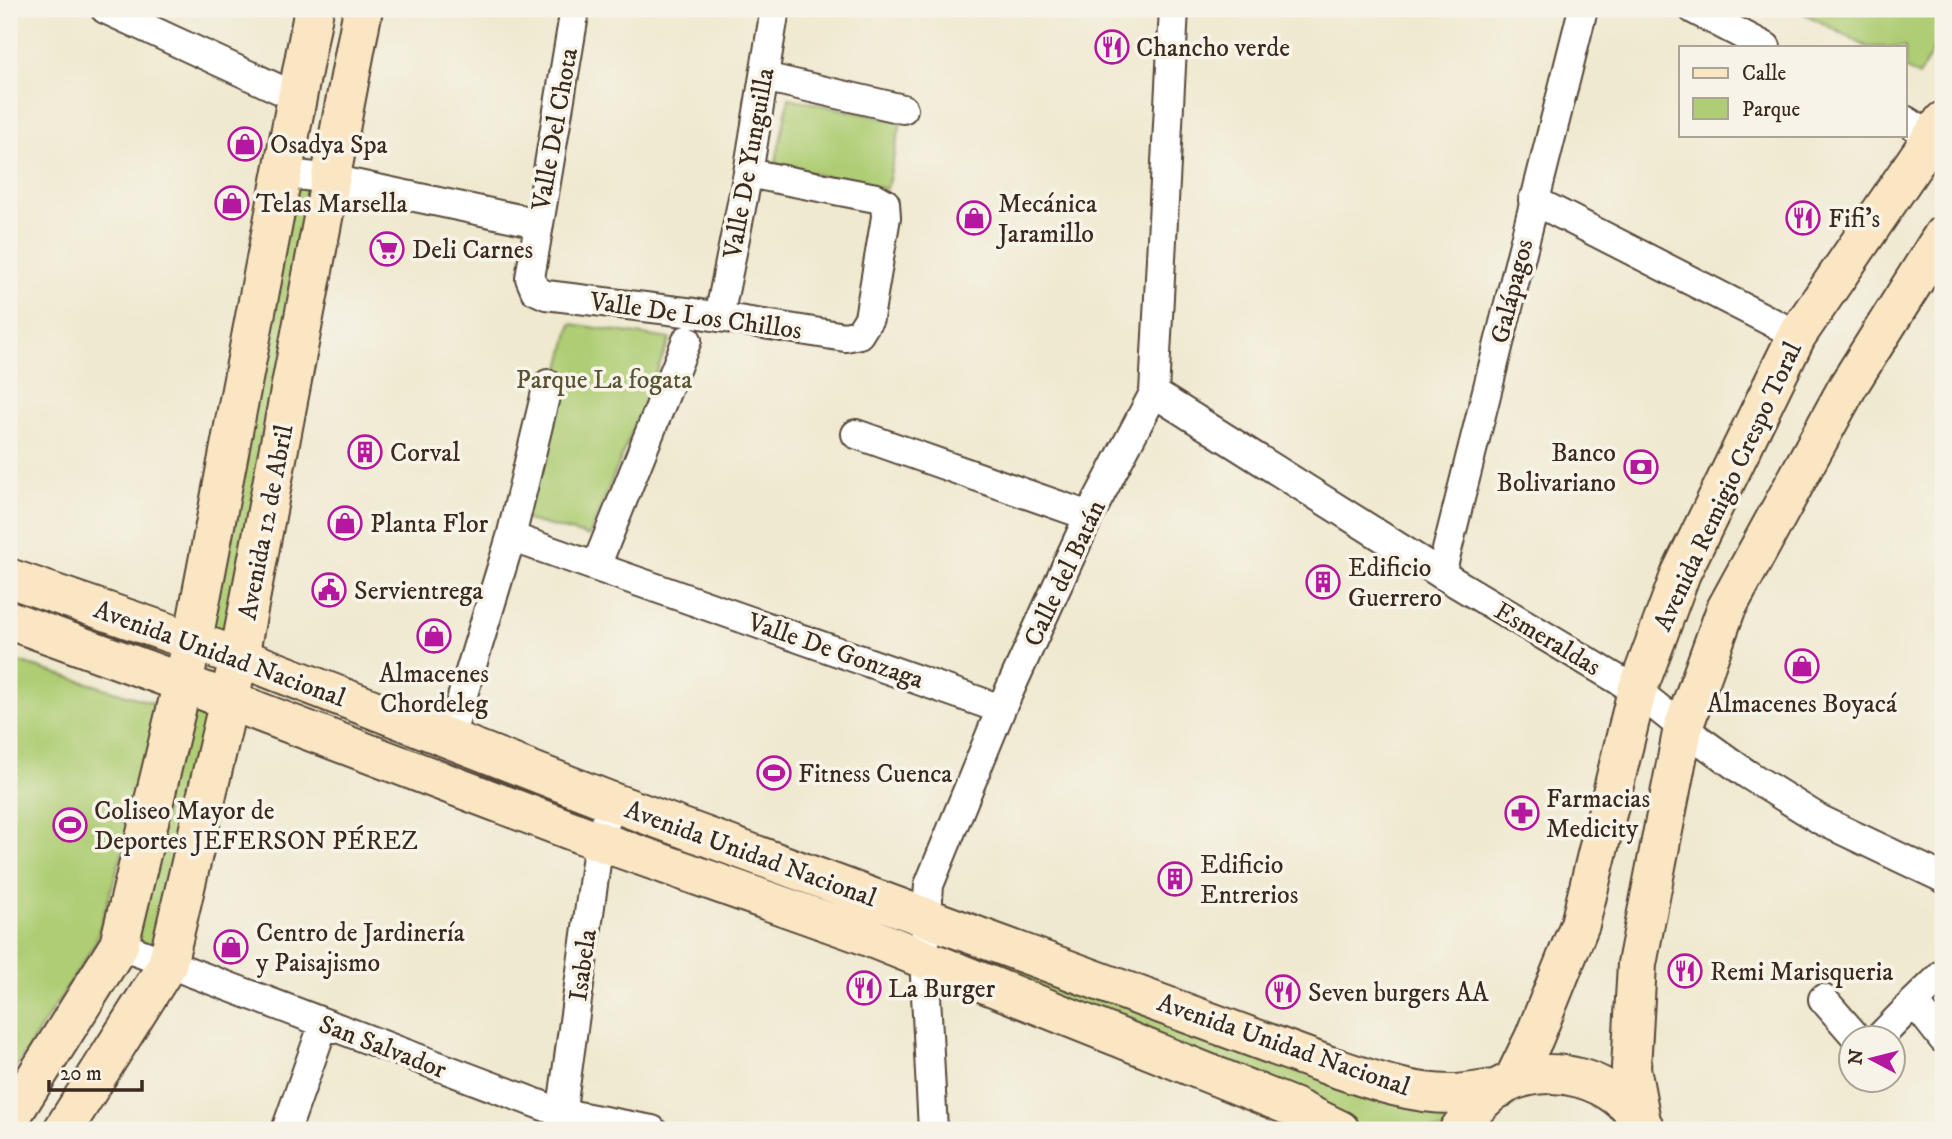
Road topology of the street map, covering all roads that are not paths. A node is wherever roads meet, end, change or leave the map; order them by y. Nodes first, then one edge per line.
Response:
1 (105, 9) edge
2 (314, 9) edge
3 (363, 9) edge
4 (575, 9) edge
5 (775, 9) edge
6 (1174, 9) edge
7 (1583, 9) edge
8 (1693, 9) edge
9 (1764, 46) edge
10 (764, 77) junction
11 (296, 97) junction
12 (903, 109) dead end
13 (1931, 130) edge
14 (282, 173) junction
15 (748, 173) junction
16 (330, 179) junction
17 (1533, 200) junction
18 (538, 223) junction
19 (1943, 235) edge
20 (535, 290) joint
21 (719, 317) junction
22 (1797, 335) junction
23 (687, 340) dead end
24 (548, 384) dead end
25 (1154, 393) junction
26 (856, 435) dead end
27 (1089, 516) junction
28 (512, 537) junction
29 (596, 566) junction
30 (1441, 574) junction
31 (9, 578) edge
32 (9, 620) edge
33 (193, 640) junction
34 (239, 657) junction
35 (183, 683) junction
36 (1637, 691) junction
37 (229, 701) junction
38 (1001, 709) junction
39 (1683, 728) junction
40 (450, 737) junction
41 (612, 802) junction
42 (599, 841) junction
43 (1943, 878) edge
44 (926, 917) junction
45 (119, 946) junction
46 (924, 957) junction
47 (167, 965) junction
48 (1943, 974) edge
49 (1823, 999) dead end
50 (1914, 1002) junction
51 (324, 1023) junction
52 (1845, 1024) edge
53 (1893, 1024) edge
54 (1943, 1040) edge
55 (1506, 1085) junction
56 (9, 1120) edge
57 (560, 1122) edge
58 (1643, 1126) edge
59 (63, 1130) edge
60 (286, 1130) edge
61 (652, 1130) edge
62 (933, 1130) edge
63 (1340, 1130) edge
64 (1459, 1130) edge

1 - 11 street
2 - 11 main road, Avenida 12 de Abril
3 - 16 main road, Avenida 12 de Abril
4 - 18 street, Valle Del Chota
5 - 10 street, Valle De Yunguilla
6 - 25 street, Calle del Batán
7 - 17 street, Galápagos
8 - 9 street
10 - 12 street
10 - 15 street, Valle De Yunguilla
11 - 14 main road, Avenida 12 de Abril
13 - 22 main road, Avenida Remigio Crespo Toral
14 - 16 street
14 - 33 main road, Avenida 12 de Abril
15 - 21 street, Valle De Yunguilla
15 - 21 street, Valle De Los Chillos
16 - 18 street
16 - 34 main road, Avenida 12 de Abril
17 - 22 street
17 - 30 street, Galápagos
18 - 20 street, Valle Del Chota
19 - 39 main road, Avenida Remigio Crespo Toral
20 - 21 street, Valle De Los Chillos
22 - 36 main road, Avenida Remigio Crespo Toral
23 - 29 street
24 - 28 street
25 - 27 street, Calle del Batán
25 - 30 street, Esmeraldas
26 - 27 street
27 - 38 street, Calle del Batán
28 - 29 street, Valle De Gonzaga
28 - 40 street
29 - 38 street, Valle De Gonzaga
30 - 36 street, Esmeraldas
31 - 33 main road, Avenida Unidad Nacional
32 - 35 main road, Avenida Unidad Nacional
33 - 34 main road, Avenida Unidad Nacional
33 - 35 main road, Avenida 12 de Abril
34 - 37 main road, Avenida 12 de Abril
34 - 40 main road, Avenida Unidad Nacional
35 - 37 main road, Avenida Unidad Nacional
35 - 45 main road, Avenida 12 de Abril
36 - 39 street, Esmeraldas
36 - 55 main road, Avenida Remigio Crespo Toral
37 - 42 main road, Avenida Unidad Nacional
37 - 47 main road, Avenida 12 de Abril
38 - 44 street, Calle del Batán
39 - 43 street, Esmeraldas
39 - 58 main road, Avenida Remigio Crespo Toral
40 - 41 main road, Avenida Unidad Nacional
41 - 42 street, Isabela
41 - 44 main road, Avenida Unidad Nacional
42 - 46 main road, Avenida Unidad Nacional
42 - 57 street, Isabela
44 - 46 street, Calle del Batán
44 - 55 main road, Avenida Unidad Nacional
45 - 47 street, San Salvador
45 - 56 main road, Avenida 12 de Abril
46 - 62 street, Calle del Batán
46 - 63 main road, Avenida Unidad Nacional
47 - 51 street, San Salvador
47 - 59 main road, Avenida 12 de Abril
48 - 50 street
49 - 52 street
50 - 53 street
50 - 54 street
51 - 57 street, San Salvador
51 - 60 street
55 - 58 main road, Avenida Unidad Nacional
55 - 64 main road
57 - 61 street, San Salvador

